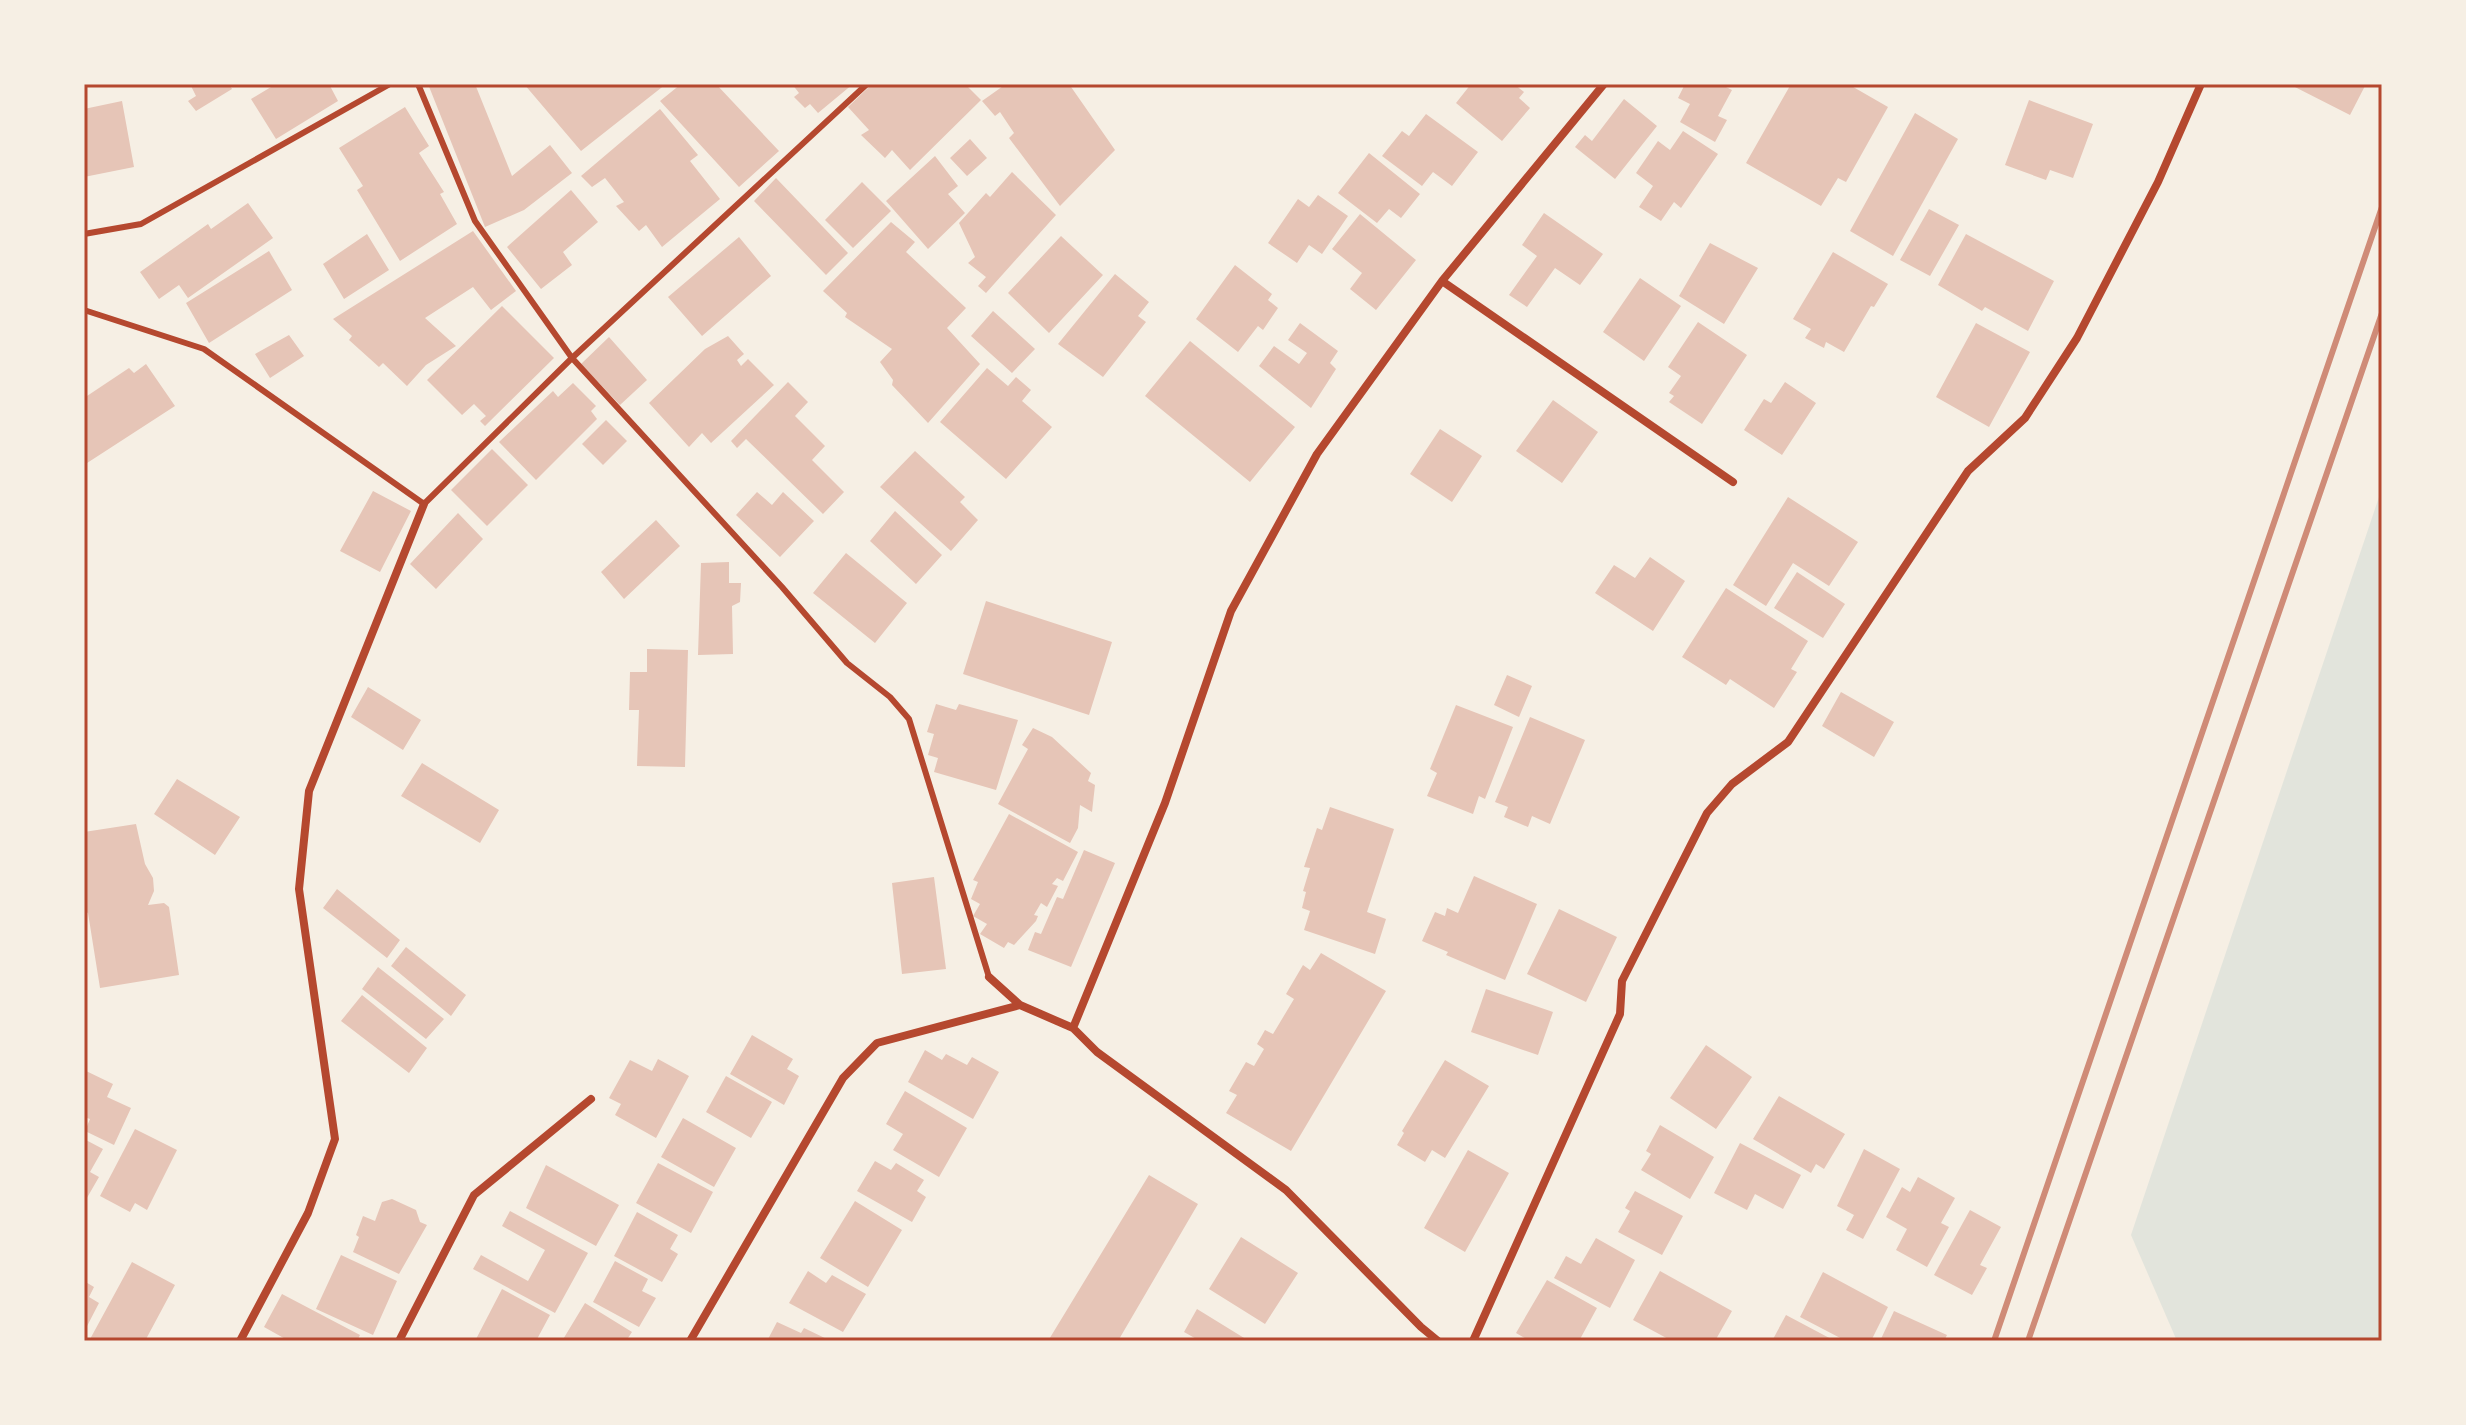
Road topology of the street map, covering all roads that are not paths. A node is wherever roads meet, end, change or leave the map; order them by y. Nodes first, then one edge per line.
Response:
1 (390, 84) edge
2 (418, 84) edge
3 (867, 84) edge
4 (1604, 84) edge
5 (2201, 84) edge
6 (84, 234) edge
7 (1442, 281) junction
8 (84, 310) edge
9 (572, 358) junction
10 (1733, 482) dead end
11 (424, 504) junction
12 (989, 977) joint
13 (1020, 1005) junction
14 (1073, 1028) junction
15 (591, 1099) dead end
16 (240, 1341) edge
17 (399, 1341) edge
18 (690, 1341) edge
19 (1438, 1341) edge
20 (1473, 1341) edge

1 - 6 lane
2 - 9 lane
3 - 9 lane
4 - 7 street
5 - 20 street
7 - 10 street
7 - 14 street
8 - 11 lane
9 - 11 lane
9 - 12 lane
11 - 16 street
12 - 13 street
13 - 14 street
13 - 18 street
14 - 19 street
15 - 17 street

